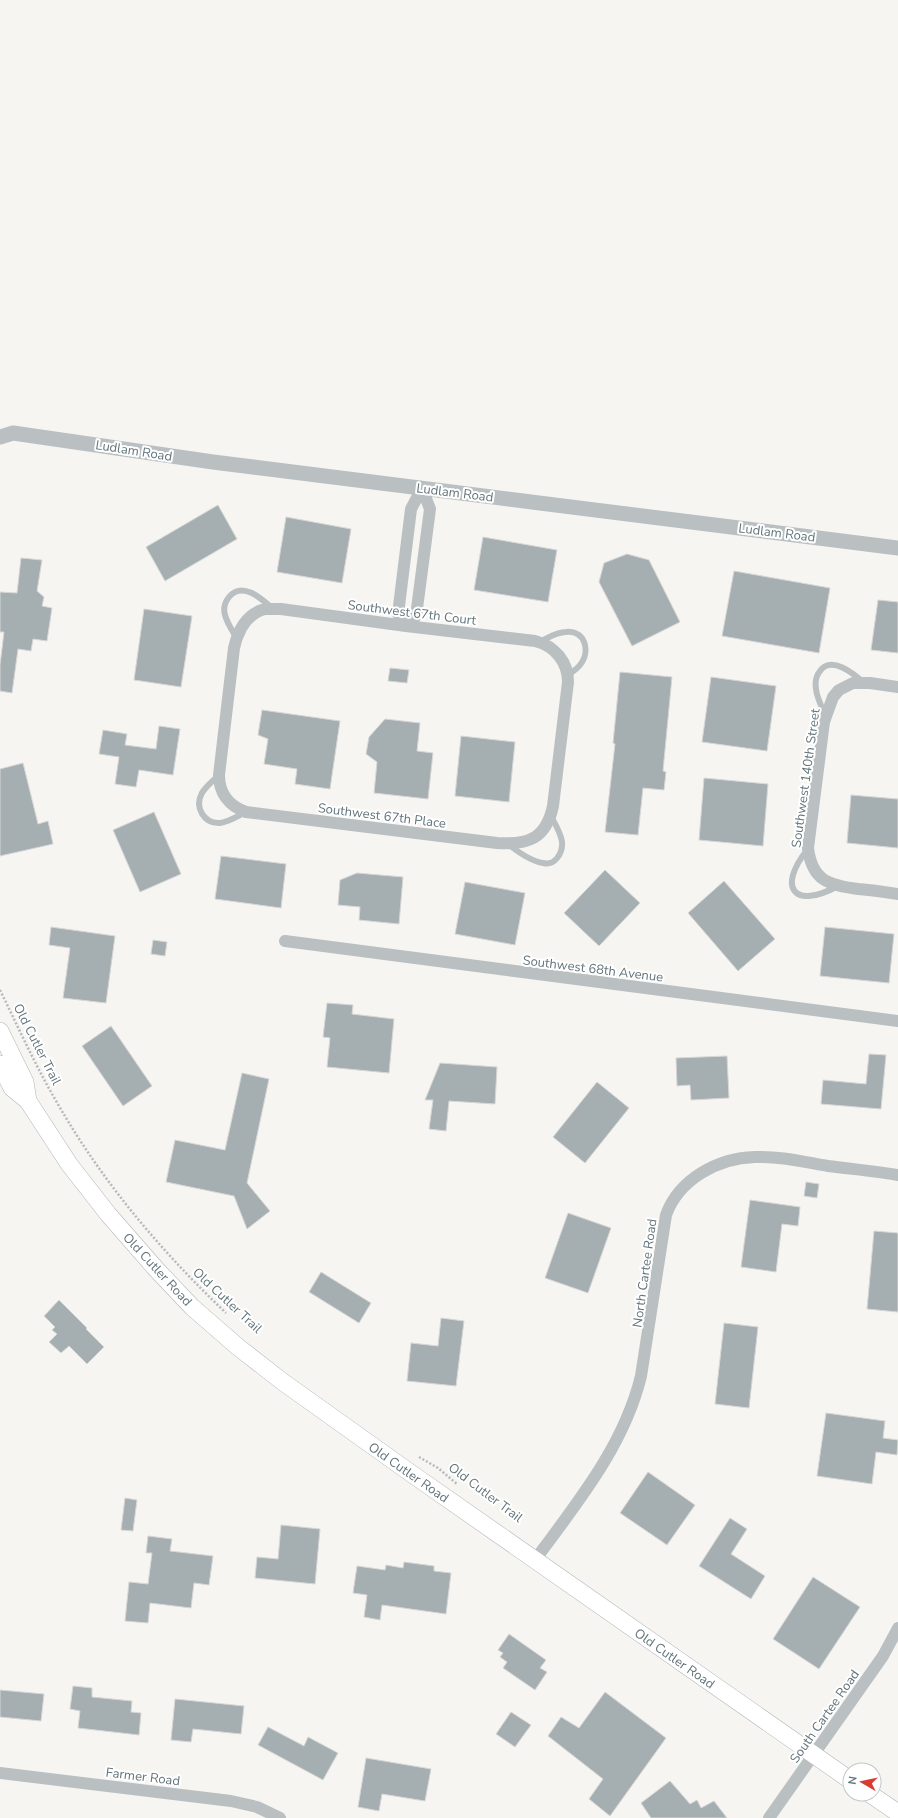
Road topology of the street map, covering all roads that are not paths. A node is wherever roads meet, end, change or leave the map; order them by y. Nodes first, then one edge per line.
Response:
1 (0, 424) edge
2 (7, 435) edge
3 (422, 488) junction
4 (898, 548) edge
5 (273, 609) junction
6 (406, 626) junction
7 (236, 638) junction
8 (539, 642) junction
9 (568, 675) junction
10 (865, 683) junction
11 (898, 687) edge
12 (826, 716) junction
13 (219, 775) junction
14 (246, 812) junction
15 (551, 816) junction
16 (506, 844) junction
17 (808, 848) junction
18 (838, 886) junction
19 (898, 894) edge
20 (285, 941) dead end
21 (898, 1021) edge
22 (0, 1031) edge
23 (0, 1064) edge
24 (28, 1100) junction
25 (898, 1175) edge
26 (535, 1560) junction
27 (898, 1628) edge
28 (814, 1754) junction
29 (0, 1773) edge
30 (842, 1774) edge
31 (882, 1802) edge
32 (898, 1813) edge
33 (280, 1818) edge
34 (769, 1818) edge

1 - 2 street, Ludlam Road
2 - 3 street, Ludlam Road
3 - 4 street, Ludlam Road
3 - 6 street
3 - 6 street
5 - 6 street, Southwest 67th Court
5 - 7 street, Southwest 67th Court
5 - 7 lane
6 - 8 street, Southwest 67th Court
7 - 13 street
8 - 9 street, Southwest 67th Court
8 - 9 lane
9 - 15 street
10 - 11 street
10 - 12 street, Southwest 140th Street
10 - 12 lane
12 - 17 street, Southwest 140th Street
13 - 14 street, Southwest 67th Place
13 - 14 lane
14 - 16 street, Southwest 67th Place
15 - 16 street, Southwest 67th Place
15 - 16 lane
17 - 18 street, Southwest 140th Street
17 - 18 lane
18 - 19 street
20 - 21 street, Southwest 68th Avenue
22 - 24 main road
23 - 24 main road
24 - 26 main road, Old Cutler Road
25 - 26 street, North Cartee Road
26 - 28 main road, Old Cutler Road
27 - 28 street, South Cartee Road
28 - 30 main road, Old Cutler Road
28 - 34 street, South Cartee Road
29 - 33 street, Farmer Road
31 - 32 main road

